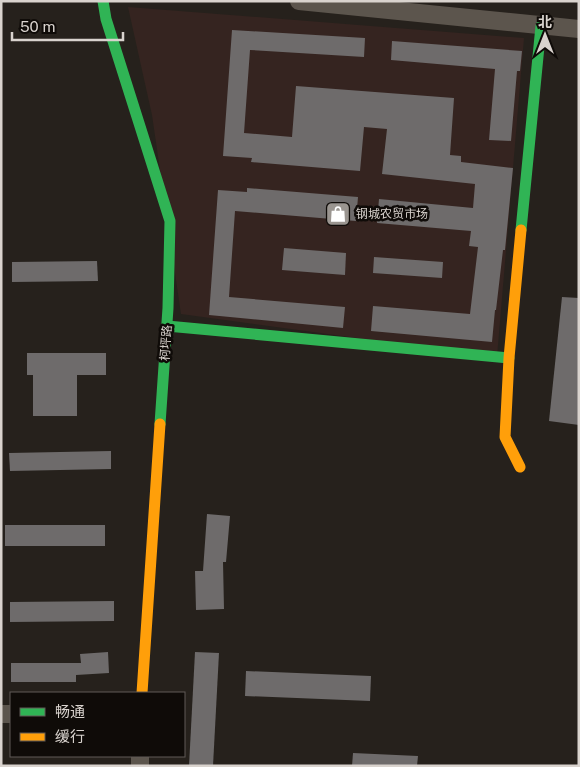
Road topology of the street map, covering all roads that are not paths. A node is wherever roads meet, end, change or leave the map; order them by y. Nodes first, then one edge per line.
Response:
1 (103, 1) edge
2 (299, 1) edge
3 (541, 26) junction
4 (579, 29) edge
5 (167, 326) junction
6 (509, 358) junction
7 (520, 467) dead end
8 (142, 692) edge

1 - 5 street, 柯坪路
2 - 3 street
3 - 4 street
3 - 6 street
5 - 6 street
5 - 8 street, 柯坪路
6 - 7 street

